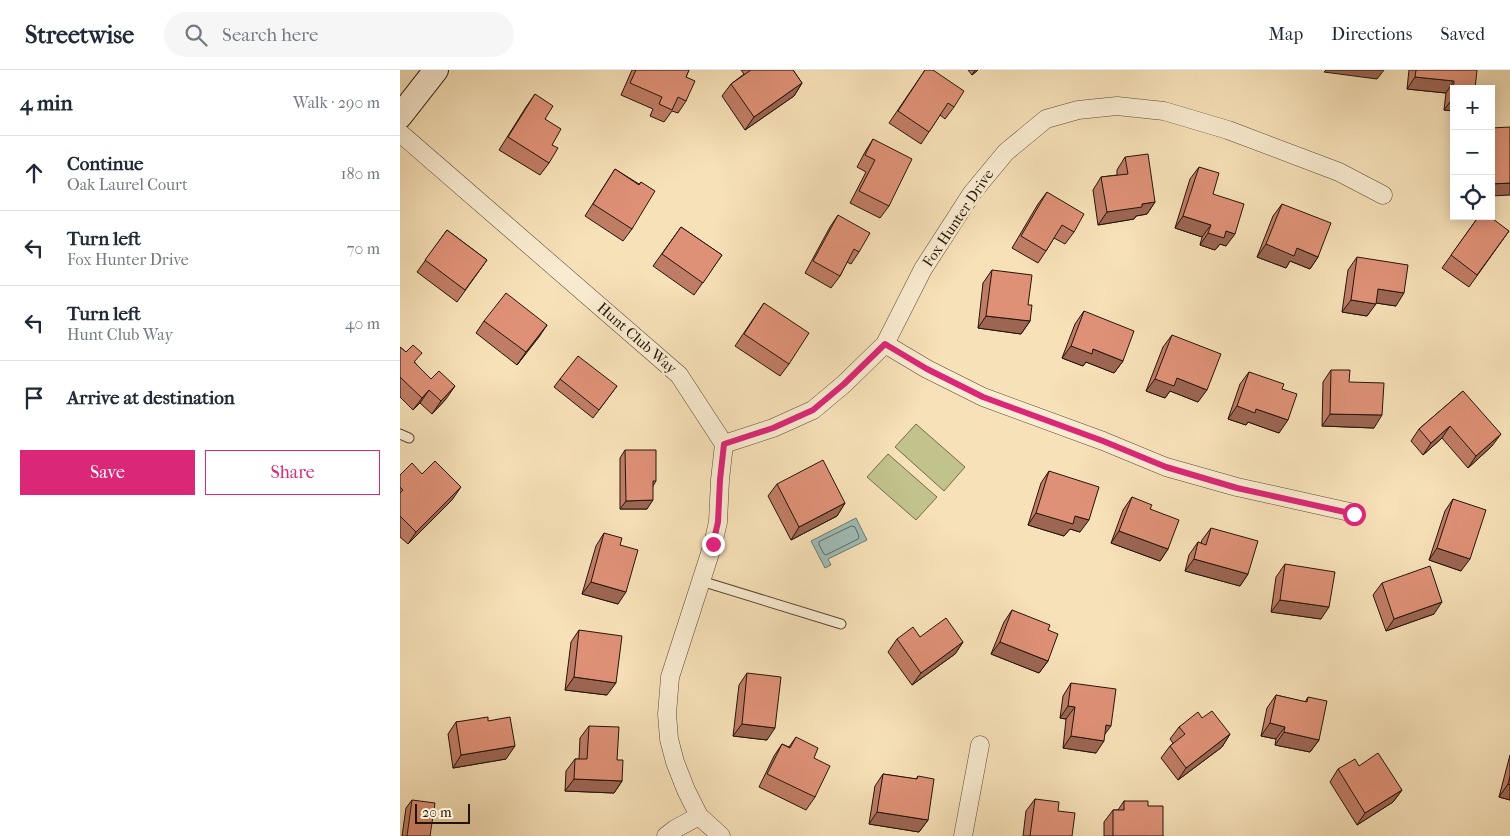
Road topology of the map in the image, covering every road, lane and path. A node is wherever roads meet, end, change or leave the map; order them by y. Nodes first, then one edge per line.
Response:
1 (436, 70) edge
2 (400, 116) edge
3 (400, 132) edge
4 (1383, 195) dead end
5 (885, 344) junction
6 (724, 444) junction
7 (1354, 514) dead end
8 (701, 581) junction
9 (842, 624) dead end
10 (980, 746) dead end
11 (699, 816) junction
12 (666, 836) edge
13 (721, 836) edge
14 (963, 836) edge

1 - 2 street
3 - 6 street, Hunt Club Way
4 - 5 street, Fox Hunter Drive
5 - 6 street, Fox Hunter Drive
5 - 7 street
6 - 8 street
8 - 9 lane
8 - 11 street
10 - 14 street
11 - 12 street
11 - 13 street

